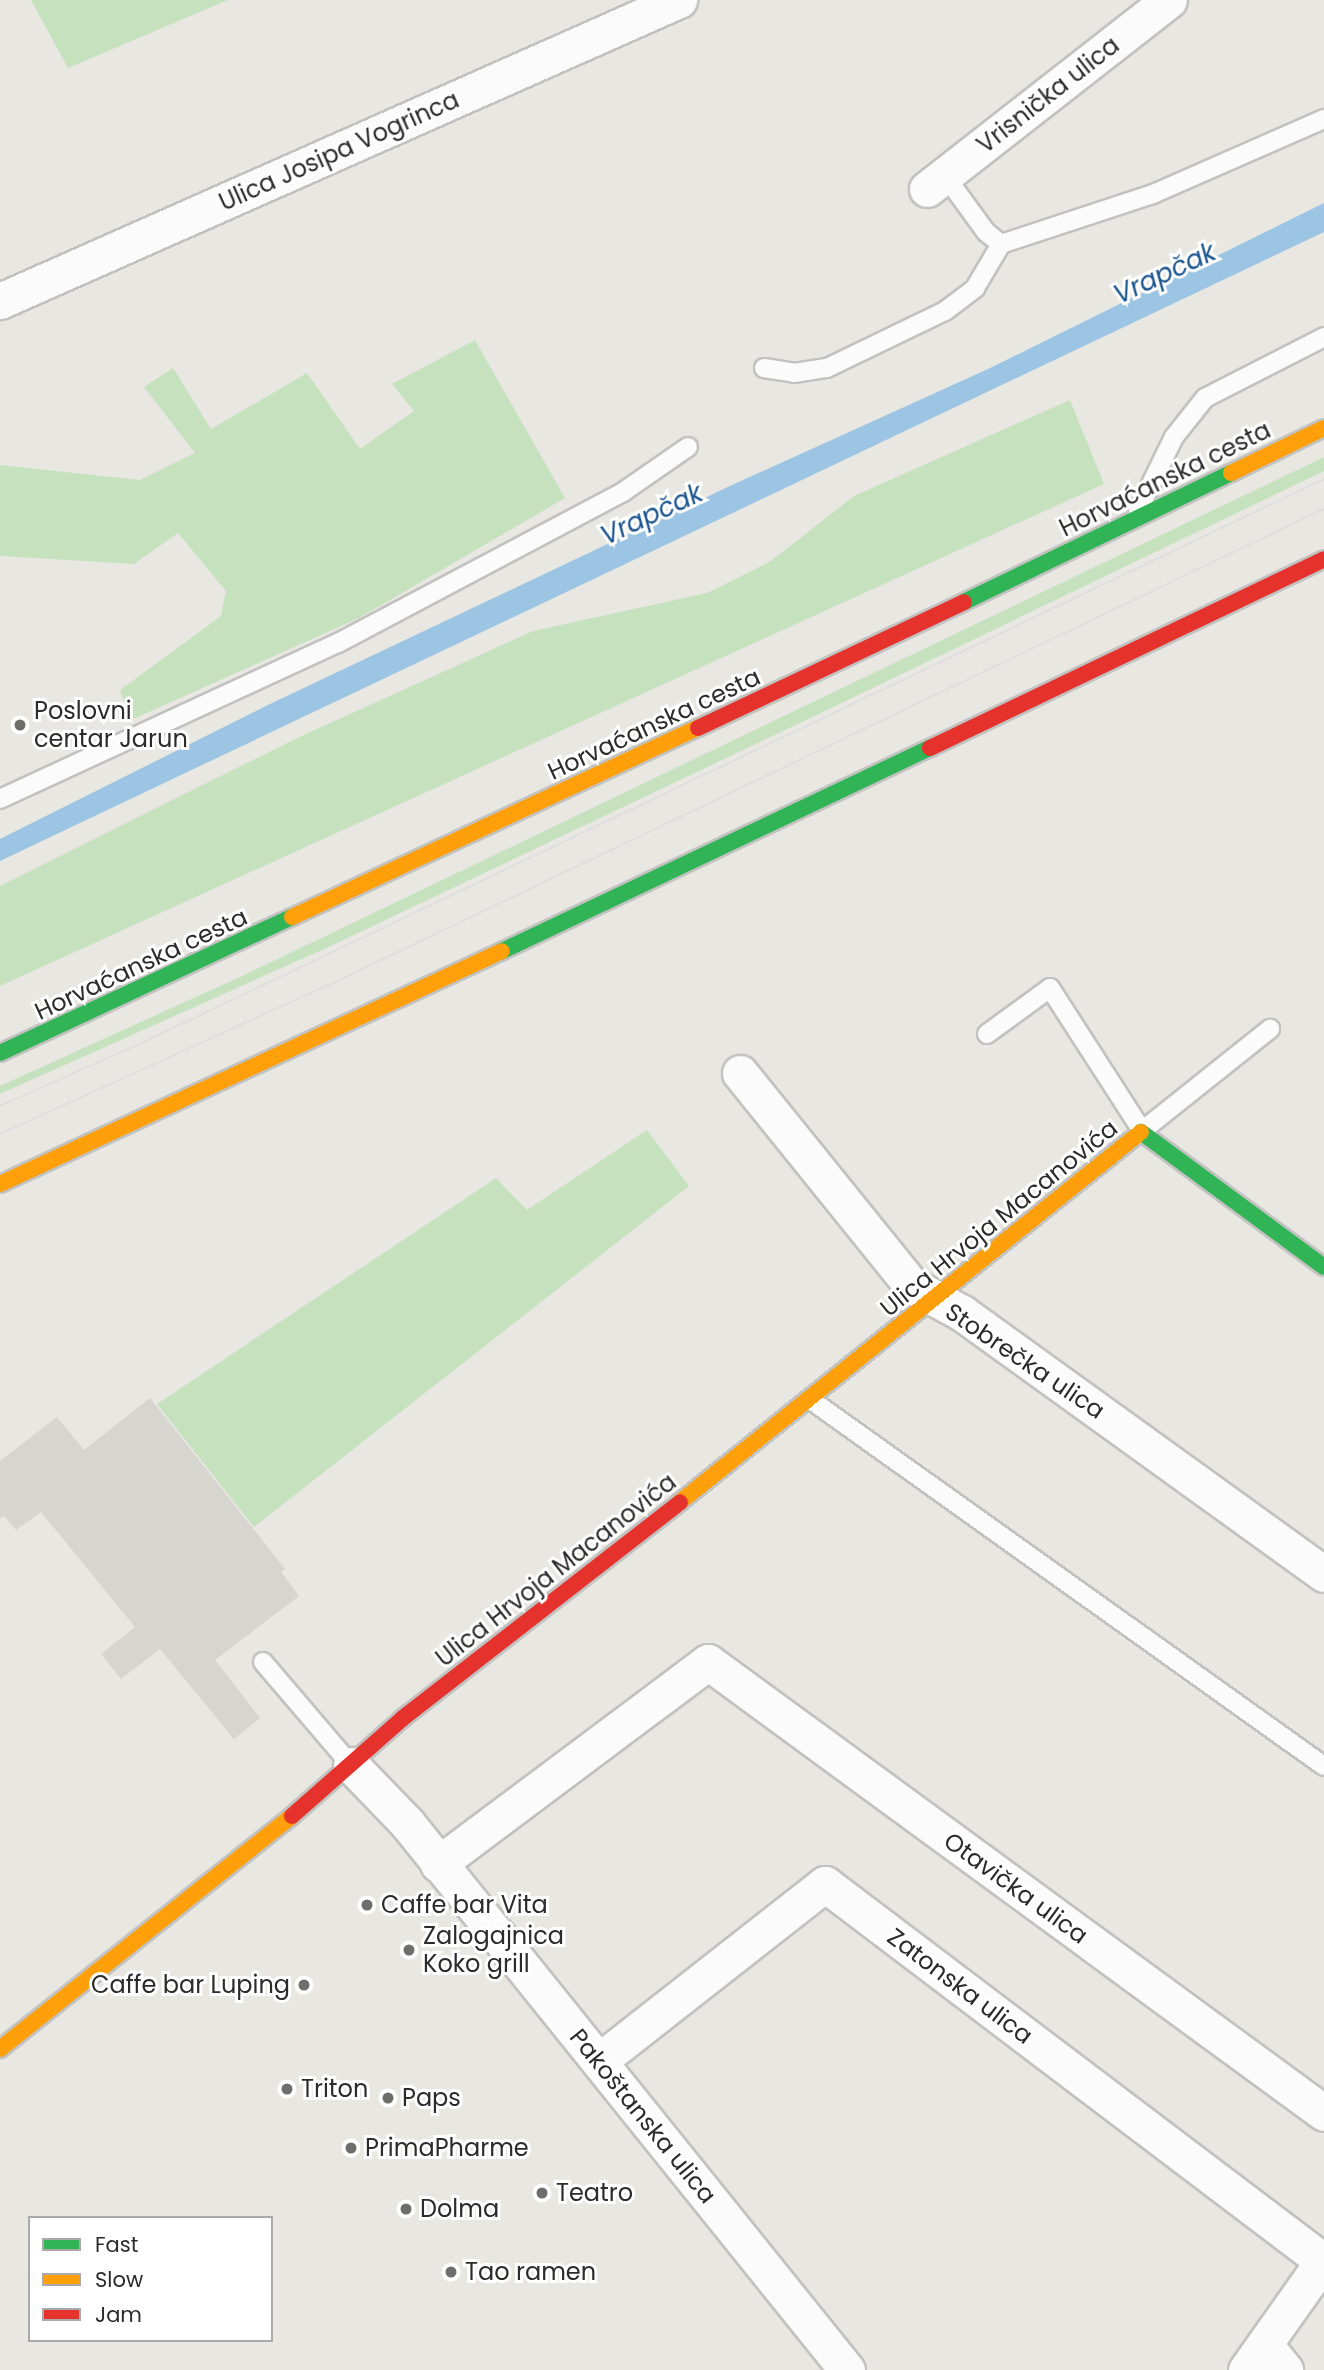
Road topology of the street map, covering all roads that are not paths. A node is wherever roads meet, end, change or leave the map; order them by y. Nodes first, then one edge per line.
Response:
1 (679, 0) edge
2 (1169, 0) edge
3 (1324, 120) edge
4 (936, 183) joint
5 (1001, 244) junction
6 (0, 301) edge
7 (1324, 337) edge
8 (764, 368) dead end
9 (1324, 428) edge
10 (688, 447) dead end
11 (1134, 519) junction
12 (1324, 559) edge
13 (0, 799) edge
14 (1270, 1029) dead end
15 (988, 1034) dead end
16 (0, 1053) edge
17 (740, 1073) dead end
18 (1143, 1131) junction
19 (0, 1184) edge
20 (1324, 1268) edge
21 (935, 1300) junction
22 (811, 1401) junction
23 (1324, 1574) edge
24 (263, 1662) dead end
25 (351, 1765) junction
26 (1324, 1766) edge
27 (439, 1864) junction
28 (0, 2049) edge
29 (599, 2061) junction
30 (1324, 2113) edge
31 (1324, 2261) edge
32 (1265, 2362) edge
33 (847, 2370) edge

1 - 6 street, Ulica Josipa Vogrinca
2 - 4 street, Vrisnička ulica
3 - 5 lane
4 - 5 lane
5 - 8 lane
7 - 11 lane
9 - 11 street, Horvaćanska cesta
10 - 13 lane
11 - 16 street, Horvaćanska cesta
12 - 19 street
14 - 18 lane
15 - 18 lane
17 - 21 street, Stobrečka ulica
18 - 20 street
18 - 21 street, Ulica Hrvoja Macanovića
21 - 22 street, Ulica Hrvoja Macanovića
21 - 23 street, Stobrečka ulica
22 - 25 street, Ulica Hrvoja Macanovića
22 - 26 lane
24 - 25 lane
25 - 27 street, Pakoštanska ulica
25 - 28 street, Ulica Hrvoja Macanovića
27 - 29 street, Pakoštanska ulica
27 - 30 street, Otavička ulica
29 - 31 street, Zatonska ulica
29 - 33 street, Pakoštanska ulica
31 - 32 street

